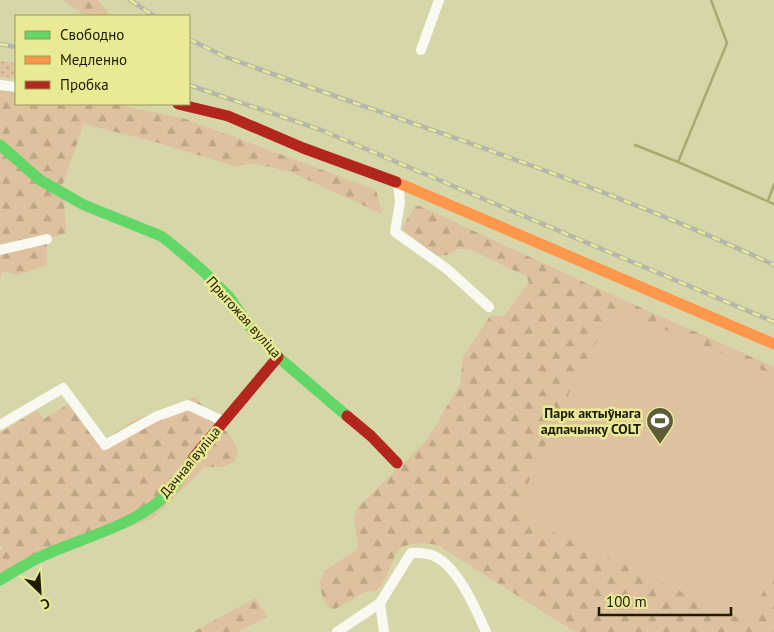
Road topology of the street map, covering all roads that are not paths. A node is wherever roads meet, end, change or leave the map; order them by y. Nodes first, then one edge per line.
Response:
1 (439, 0) edge
2 (421, 50) dead end
3 (0, 86) edge
4 (15, 87) edge
5 (182, 105) edge
6 (0, 145) edge
7 (398, 183) junction
8 (47, 239) dead end
9 (0, 250) edge
10 (488, 307) dead end
11 (774, 344) edge
12 (278, 357) junction
13 (224, 421) junction
14 (0, 425) edge
15 (397, 463) dead end
16 (0, 580) edge
17 (380, 603) junction
18 (337, 632) edge
19 (384, 632) edge
20 (486, 632) edge

1 - 2 street
3 - 4 street
5 - 7 street
6 - 12 street, Прыгожая вуліца
7 - 10 street
7 - 11 street
8 - 9 street
12 - 13 street, Дачная вуліца
12 - 15 street, Прыгожая вуліца
13 - 14 street
13 - 16 street, Дачная вуліца
17 - 18 street
17 - 19 street
17 - 20 street

